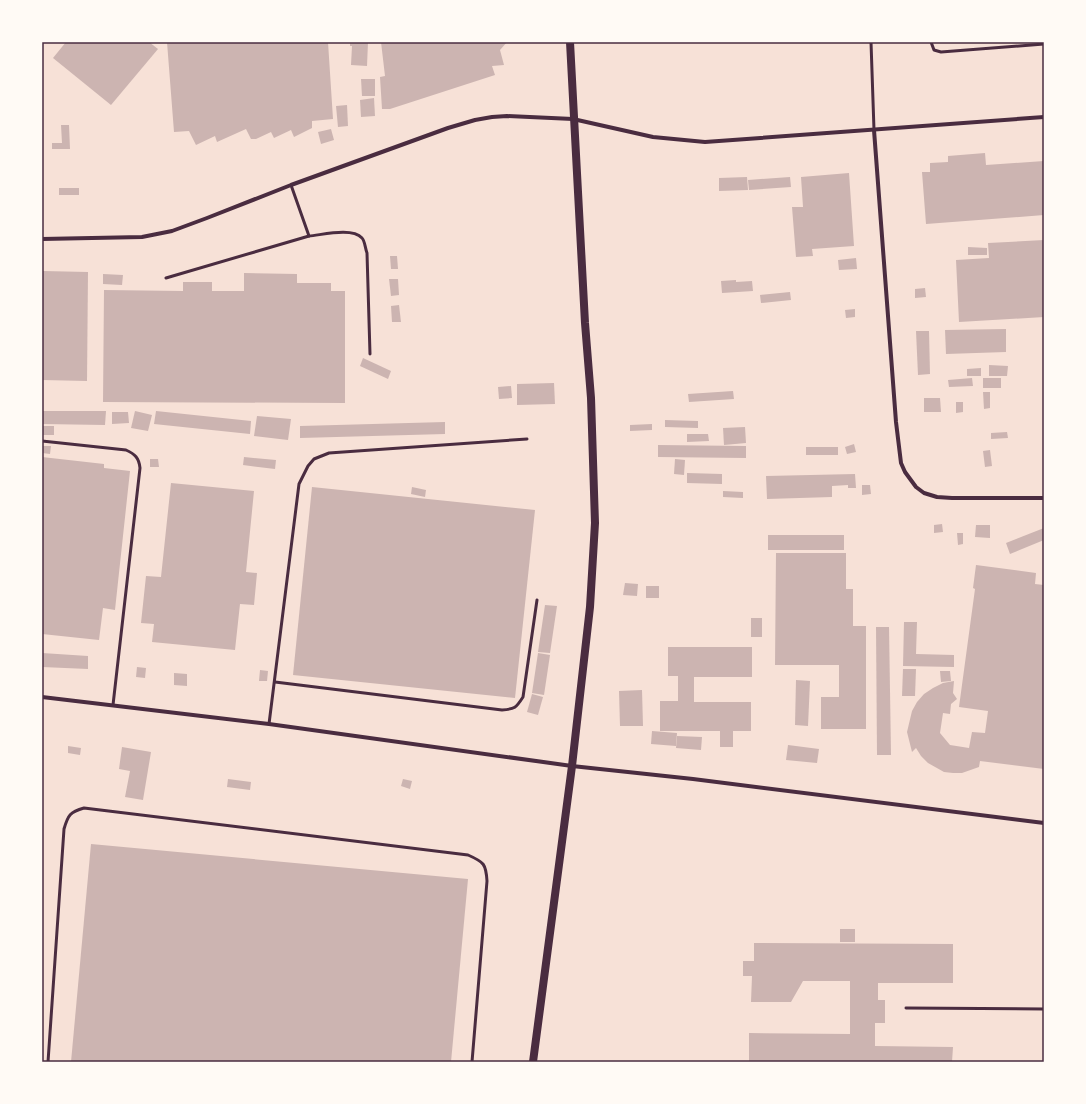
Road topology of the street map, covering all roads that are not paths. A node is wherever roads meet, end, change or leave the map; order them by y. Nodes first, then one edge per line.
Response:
1 (570, 42) edge
2 (871, 42) edge
3 (931, 42) edge
4 (1044, 44) edge
5 (1044, 117) edge
6 (573, 119) junction
7 (874, 130) junction
8 (291, 185) junction
9 (309, 236) junction
10 (42, 239) edge
11 (166, 278) dead end
12 (370, 354) dead end
13 (527, 439) dead end
14 (42, 441) edge
15 (1044, 498) edge
16 (536, 600) dead end
17 (274, 682) junction
18 (42, 697) edge
19 (113, 705) junction
20 (269, 724) junction
21 (572, 766) junction
22 (1044, 823) edge
23 (906, 1008) dead end
24 (1044, 1009) edge
25 (48, 1062) edge
26 (472, 1062) edge
27 (533, 1062) edge

1 - 6 main road
2 - 7 lane
3 - 4 lane
5 - 7 street
6 - 7 street
6 - 8 street
6 - 21 main road
7 - 15 street
8 - 9 lane
8 - 10 street
9 - 11 lane
9 - 12 lane
13 - 17 lane
14 - 19 lane
16 - 17 lane
17 - 20 lane
18 - 19 street
19 - 20 street
20 - 21 street
21 - 22 street
21 - 27 main road
23 - 24 lane
25 - 26 lane

